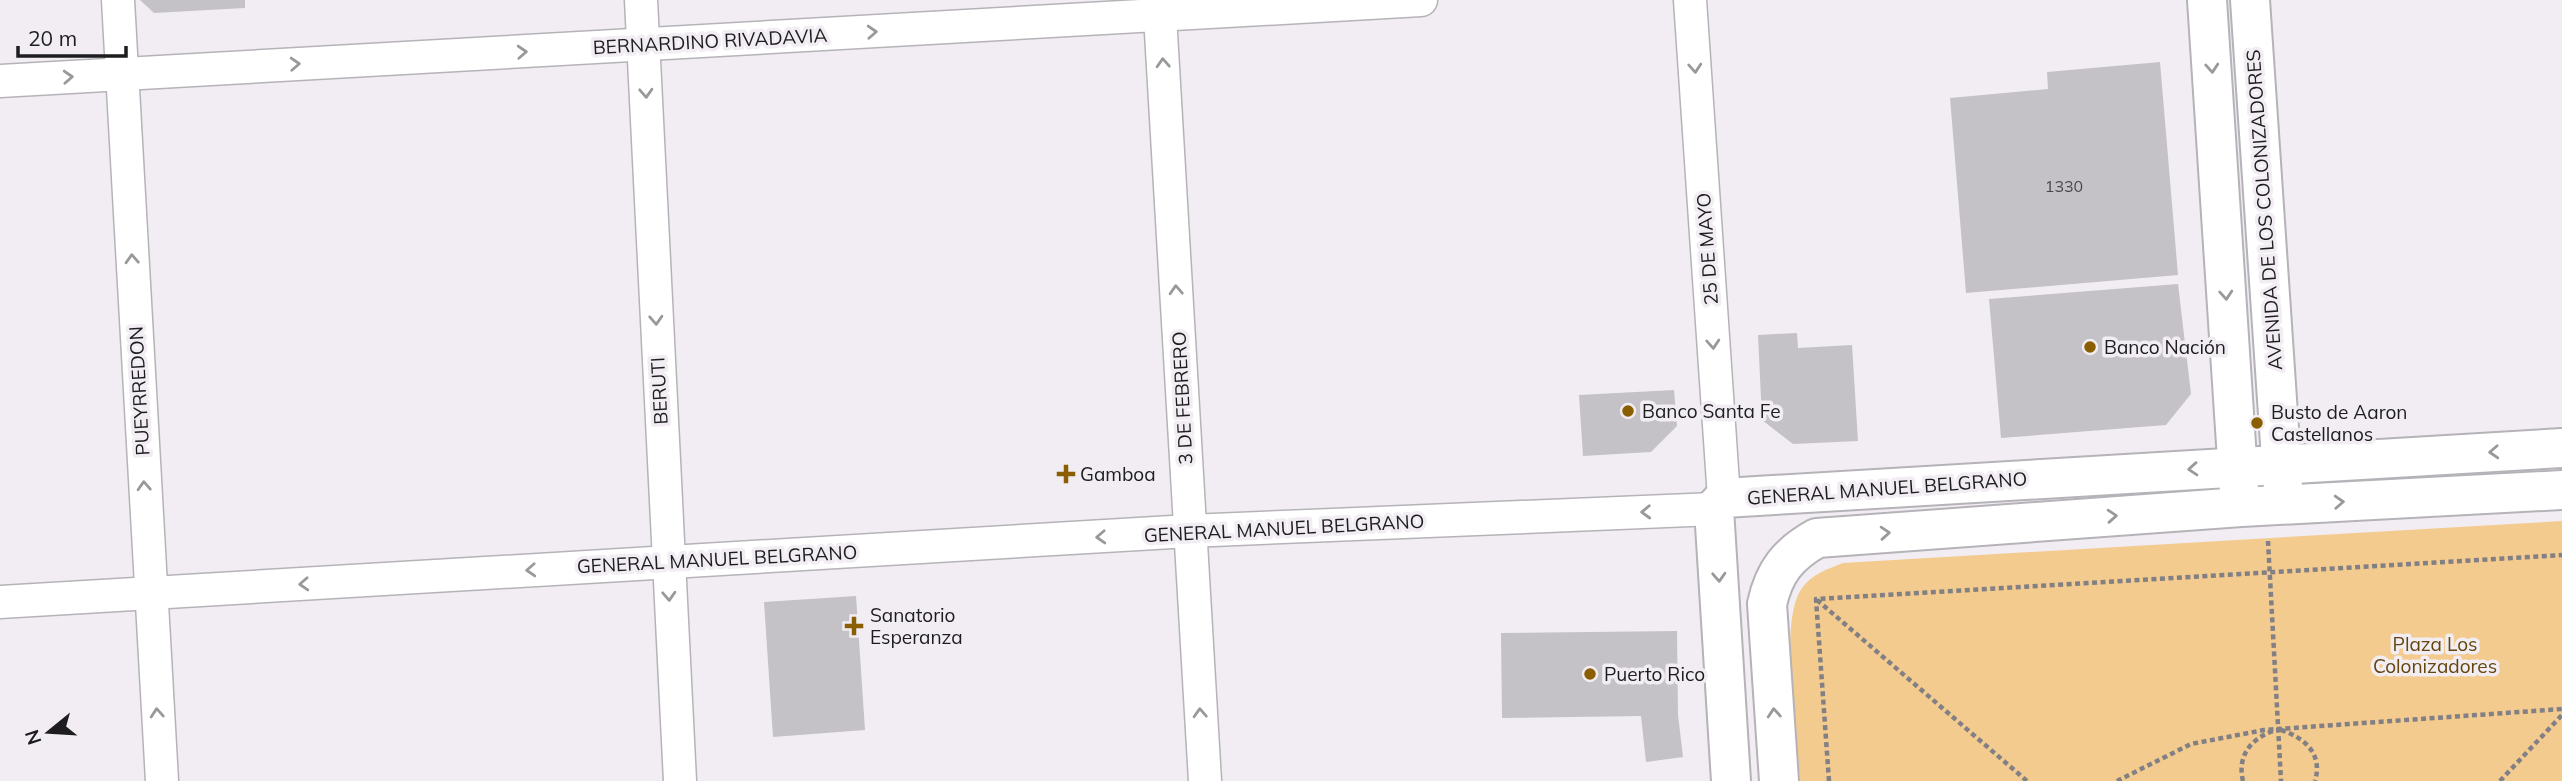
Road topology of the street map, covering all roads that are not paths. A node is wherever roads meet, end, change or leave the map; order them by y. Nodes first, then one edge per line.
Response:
1 (118, 0) edge
2 (641, 0) edge
3 (1421, 0) edge
4 (1690, 0) edge
5 (2207, 0) edge
6 (2250, 0) edge
7 (1384, 1) edge
8 (1160, 16) junction
9 (643, 45) junction
10 (122, 74) junction
11 (0, 81) edge
12 (2562, 448) edge
13 (2281, 463) junction
14 (2238, 466) junction
15 (2562, 490) edge
16 (1719, 504) junction
17 (2264, 506) junction
18 (1189, 531) junction
19 (667, 562) junction
20 (149, 593) junction
21 (0, 602) edge
22 (162, 781) edge
23 (680, 781) edge
24 (1205, 781) edge
25 (1731, 781) edge
26 (1779, 781) edge

1 - 10 street, PUEYRREDON
2 - 9 street, BERUTI
3 - 7 street, BERNARDINO RIVADAVIA
4 -> 16 street, 25 DE MAYO
5 -> 14 main road
6 - 13 main road, AVENIDA DE LOS COLONIZADORES
7 - 8 street, BERNARDINO RIVADAVIA
9 -> 8 street, BERNARDINO RIVADAVIA
18 -> 8 street, 3 DE FEBRERO
10 -> 9 street, BERNARDINO RIVADAVIA
9 -> 19 street, BERUTI
11 -> 10 street, BERNARDINO RIVADAVIA
20 -> 10 street, PUEYRREDON
12 -> 13 main road, GENERAL MANUEL BELGRANO
13 - 14 main road, GENERAL MANUEL BELGRANO
13 - 17 main road, AVENIDA DE LOS COLONIZADORES
14 -> 16 main road, GENERAL MANUEL BELGRANO
14 - 17 main road
17 -> 15 main road
16 -> 18 street, GENERAL MANUEL BELGRANO
16 -> 25 main road, 25 DE MAYO
26 -> 17 main road
18 -> 19 street, GENERAL MANUEL BELGRANO
24 -> 18 street, 3 DE FEBRERO
19 -> 20 street, GENERAL MANUEL BELGRANO
19 -> 23 street, BERUTI
20 - 21 street, GENERAL MANUEL BELGRANO
22 -> 20 street, PUEYRREDON

